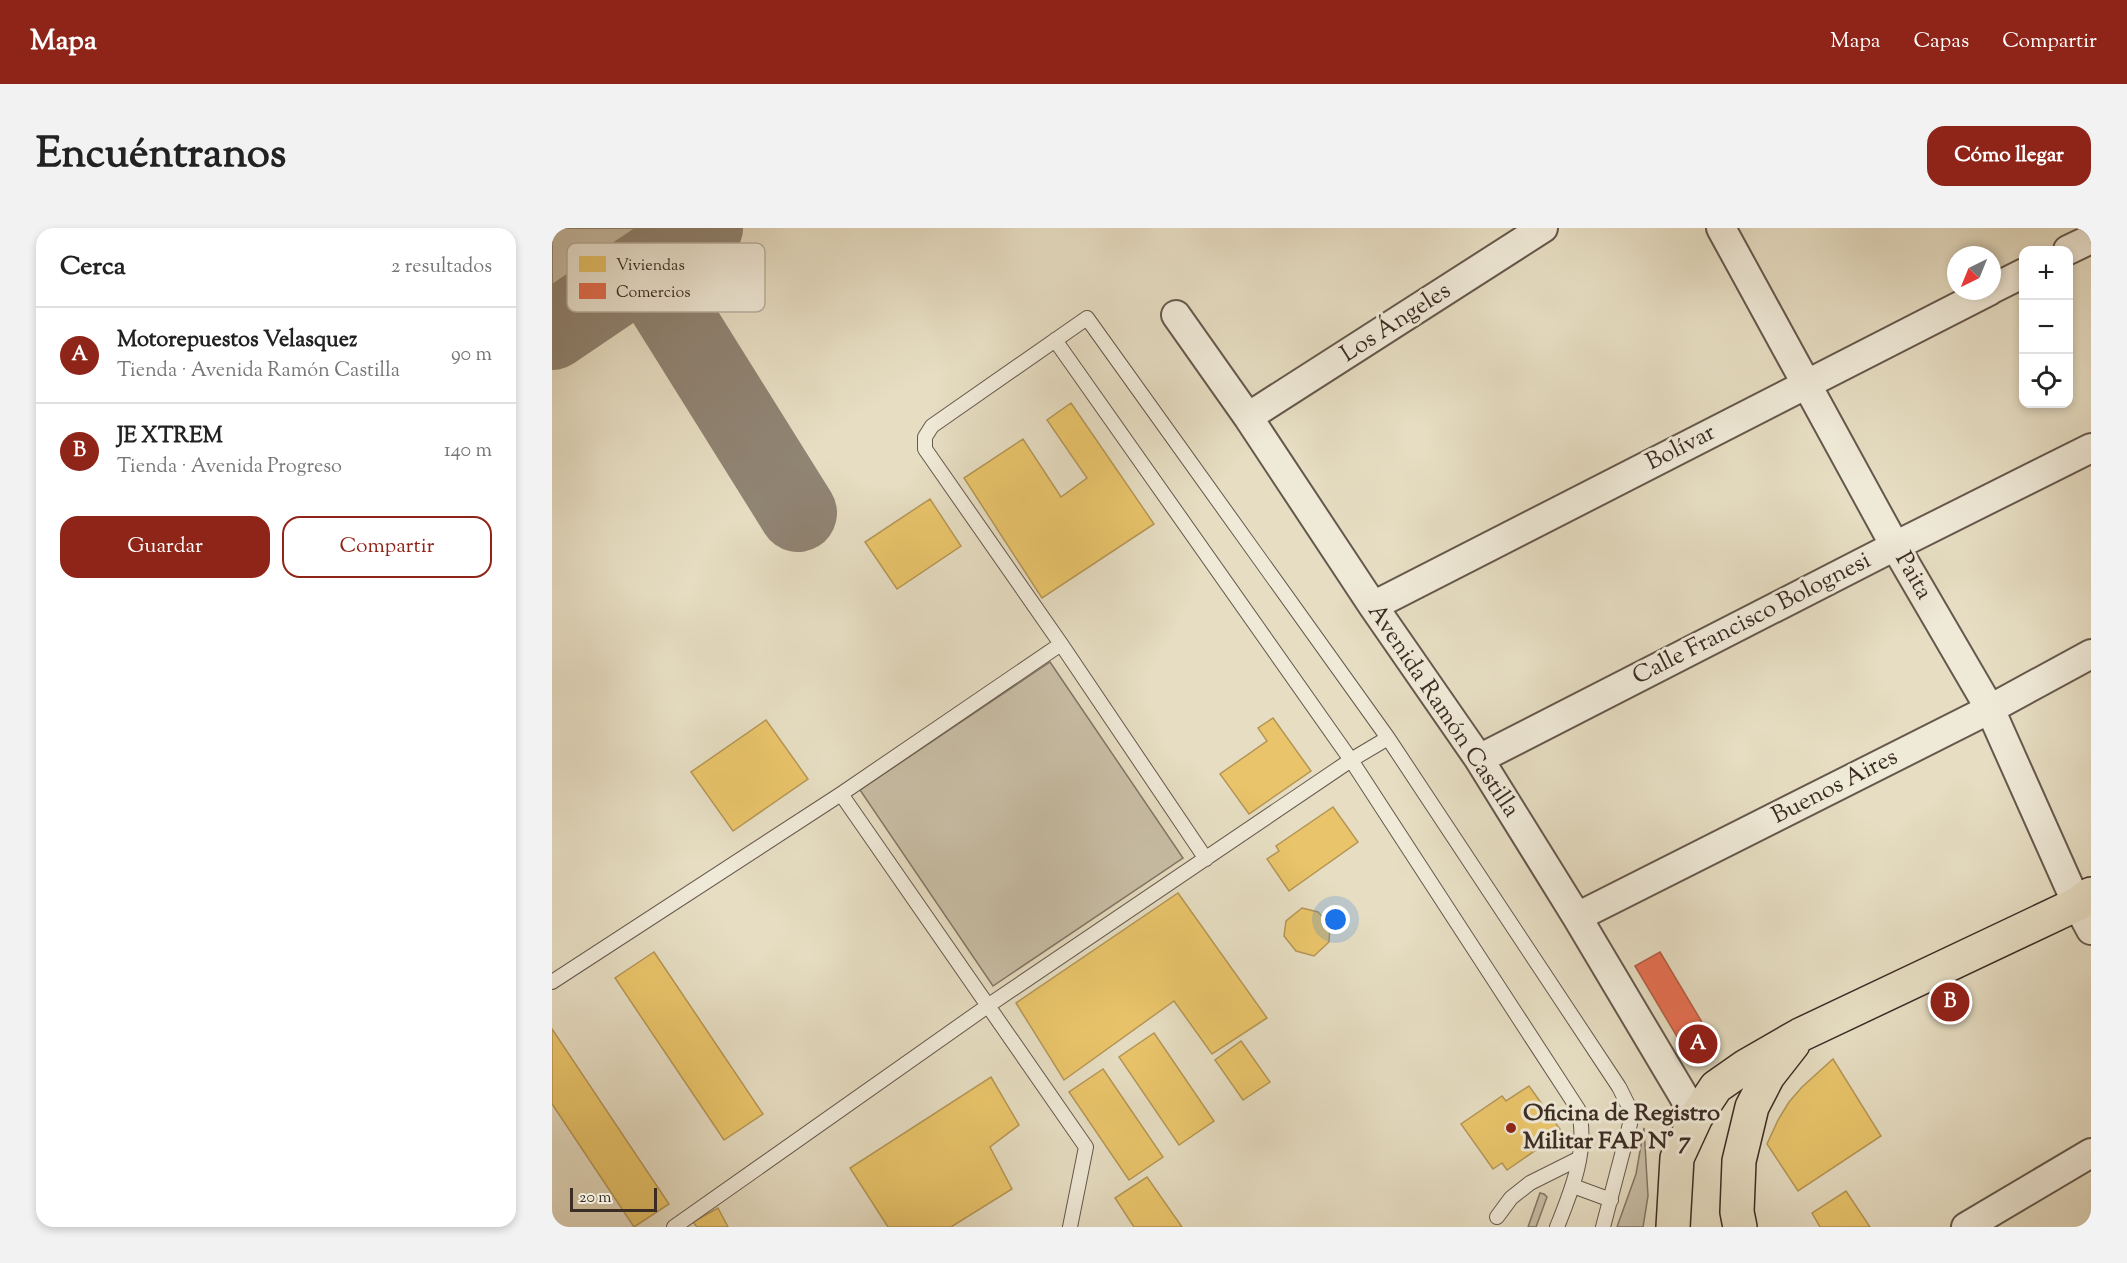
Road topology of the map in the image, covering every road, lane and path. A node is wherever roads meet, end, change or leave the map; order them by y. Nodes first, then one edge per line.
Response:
1 (1543, 228) edge
2 (1727, 230) edge
3 (2091, 239) edge
4 (2073, 248) edge
5 (2019, 276) edge
6 (2001, 284) edge
7 (1971, 300) edge
8 (1176, 315) dead end
9 (1055, 340) junction
10 (1807, 384) junction
11 (1248, 417) junction
12 (2091, 448) edge
13 (1895, 546) junction
14 (1373, 606) junction
15 (1061, 644) junction
16 (2091, 654) edge
17 (1990, 709) junction
18 (1388, 738) junction
19 (1479, 759) junction
20 (1351, 760) junction
21 (841, 794) junction
22 (1206, 859) junction
23 (2088, 908) edge
24 (1577, 917) junction
25 (552, 982) edge
26 (989, 1005) junction
27 (1800, 1035) junction
28 (1696, 1117) junction
29 (2091, 1153) edge
30 (1578, 1159) junction
31 (1573, 1186) junction
32 (1611, 1200) junction
33 (1497, 1217) dead end
34 (674, 1227) edge
35 (1070, 1227) edge
36 (1557, 1227) edge
37 (1603, 1227) edge
38 (1673, 1227) edge
39 (1740, 1227) edge
40 (1966, 1227) edge

1 - 11 street, Los Ángeles
2 - 10 street, Paita
3 - 4 street
5 - 6 street, Bolívar
7 - 10 street, Bolívar
8 - 11 street, Avenida Ramón Castilla
9 - 15 lane
9 - 18 lane
9 - 20 lane
10 - 13 street, Paita
10 - 14 street, Bolívar
11 - 14 street, Avenida Ramón Castilla
12 - 13 street, Calle Francisco Bolognesi
13 - 17 street, Paita
13 - 19 street, Calle Francisco Bolognesi
14 - 19 street, Avenida Ramón Castilla
15 - 21 lane
15 - 22 lane
16 - 17 street, Buenos Aires
17 - 23 street, Paita
17 - 24 street, Buenos Aires
18 - 20 lane
18 - 32 lane
19 - 24 street, Avenida Ramón Castilla
20 - 22 lane
20 - 30 lane
21 - 25 lane
21 - 26 lane
22 - 26 lane
23 - 27 main road
24 - 28 street, Avenida Ramón Castilla
26 - 34 lane
26 - 35 lane
27 - 28 main road
27 - 39 main road
28 - 38 main road
29 - 40 street
30 - 31 lane
30 - 33 lane
31 - 32 lane
31 - 36 lane
32 - 37 lane

